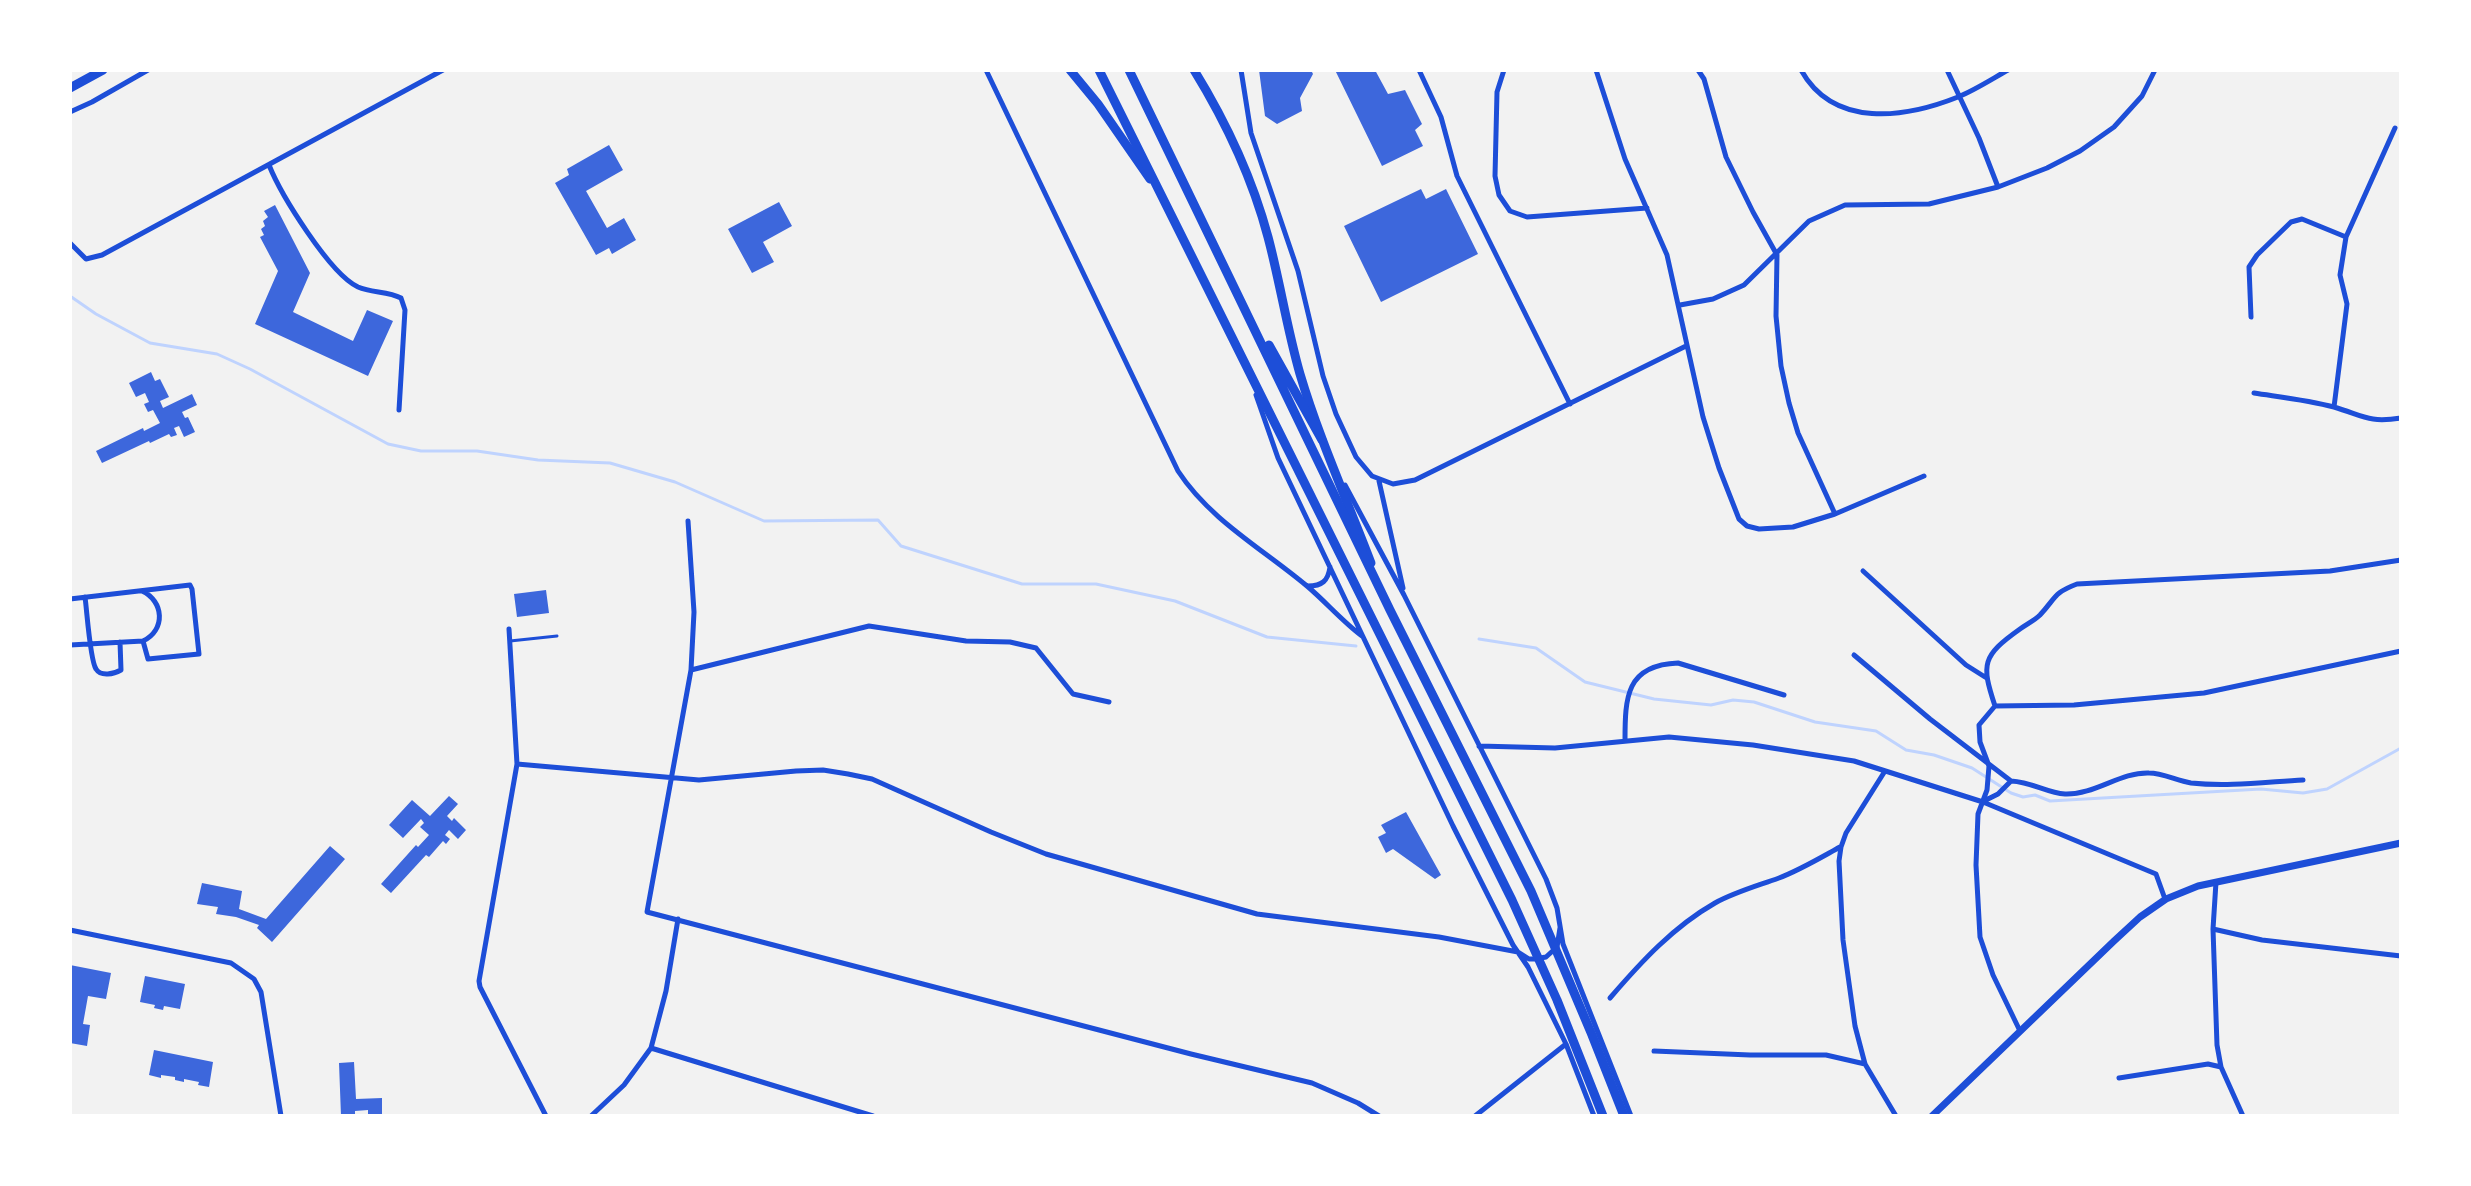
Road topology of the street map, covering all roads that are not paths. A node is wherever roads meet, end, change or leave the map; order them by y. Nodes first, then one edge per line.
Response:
1 (103, 70) edge
2 (148, 70) edge
3 (443, 70) edge
4 (986, 70) edge
5 (1070, 70) edge
6 (1099, 70) edge
7 (1129, 70) edge
8 (1194, 70) edge
9 (1241, 70) edge
10 (1419, 70) edge
11 (1504, 70) edge
12 (1596, 70) edge
13 (1698, 70) edge
14 (1801, 70) edge
15 (1947, 70) edge
16 (2008, 70) edge
17 (2155, 70) edge
18 (70, 88) edge
19 (1960, 96) junction
20 (70, 112) edge
21 (2395, 128) dead end
22 (269, 165) junction
23 (1998, 187) junction
24 (1163, 198) junction
25 (1647, 208) junction
26 (2346, 237) junction
27 (70, 243) edge
28 (1777, 255) junction
29 (1223, 265) junction
30 (1680, 305) junction
31 (2251, 317) dead end
32 (1686, 346) junction
33 (1244, 360) junction
34 (2254, 393) dead end
35 (1570, 404) junction
36 (2334, 407) junction
37 (399, 410) dead end
38 (2401, 418) edge
39 (1322, 440) junction
40 (1331, 460) junction
41 (1924, 476) dead end
42 (1378, 480) junction
43 (1835, 514) junction
44 (688, 521) dead end
45 (2401, 560) edge
46 (1330, 567) junction
47 (1863, 571) dead end
48 (1307, 585) junction
49 (140, 590) junction
50 (1404, 595) junction
51 (85, 597) junction
52 (70, 599) edge
53 (1390, 610) junction
54 (509, 629) dead end
55 (557, 636) dead end
56 (1363, 637) junction
57 (143, 641) junction
58 (510, 641) junction
59 (120, 642) junction
60 (70, 645) edge
61 (92, 645) junction
62 (2401, 651) edge
63 (1854, 655) dead end
64 (691, 670) junction
65 (1986, 678) junction
66 (1784, 695) dead end
67 (1109, 702) dead end
68 (1995, 706) junction
69 (1625, 741) junction
70 (1479, 746) junction
71 (517, 764) junction
72 (1989, 766) junction
73 (1885, 771) junction
74 (670, 779) junction
75 (2303, 780) dead end
76 (2011, 781) junction
77 (1983, 802) junction
78 (2401, 843) edge
79 (1841, 847) junction
80 (2216, 881) junction
81 (2166, 899) junction
82 (678, 919) junction
83 (1560, 928) junction
84 (2213, 929) junction
85 (70, 930) edge
86 (1518, 952) junction
87 (2401, 956) edge
88 (1610, 998) dead end
89 (2020, 1031) junction
90 (1566, 1044) junction
91 (651, 1048) junction
92 (1654, 1051) dead end
93 (1865, 1064) junction
94 (2221, 1067) junction
95 (2119, 1078) dead end
96 (281, 1116) edge
97 (546, 1116) edge
98 (591, 1116) edge
99 (873, 1116) edge
100 (1379, 1116) edge
101 (1475, 1116) edge
102 (1594, 1116) edge
103 (1603, 1116) edge
104 (1624, 1116) edge
105 (1631, 1116) edge
106 (1896, 1116) edge
107 (1932, 1116) edge
108 (2243, 1116) edge

1 - 18 main road
2 - 20 street
3 - 22 street
4 - 48 street
5 - 24 main road
6 - 24 main road
7 - 29 main road
8 - 39 main road
9 - 42 street
10 - 35 street
11 - 25 street
12 - 25 street
13 - 28 street
14 - 19 street
15 - 19 street
16 - 19 street
17 - 23 street
19 - 23 street
21 - 26 street
22 - 27 street
22 - 37 street
23 - 28 street
24 - 33 main road
25 - 30 street
26 - 31 street
26 - 36 street
28 - 30 street
28 - 43 street
29 - 39 main road
29 - 53 main road
30 - 32 street
32 - 35 street
32 - 43 street
33 - 46 street
33 - 103 main road
34 - 36 street
35 - 42 street
36 - 38 street
39 - 40 main road
40 - 50 street
40 - 53 main road
41 - 43 street
42 - 50 street
44 - 64 street
45 - 65 street
46 - 48 street
46 - 56 street
47 - 65 street
48 - 56 street
49 - 51 street
49 - 57 street
49 - 57 street
50 - 70 street
51 - 52 street
51 - 61 street
53 - 104 main road
54 - 58 street
55 - 58 lane
56 - 86 street
57 - 59 street
58 - 71 street
59 - 61 street
59 - 61 street
60 - 61 street
62 - 68 street
63 - 72 street
64 - 67 street
64 - 74 street
65 - 68 street
66 - 69 street
68 - 72 street
69 - 70 street
69 - 73 street
70 - 83 street
71 - 74 street
71 - 97 street
72 - 76 street
72 - 77 street
73 - 77 street
73 - 79 street
74 - 82 street
74 - 86 street
75 - 76 street
76 - 77 street
77 - 81 street
77 - 89 street
78 - 80 street
79 - 88 street
79 - 93 street
80 - 81 street
80 - 84 street
81 - 89 street
82 - 91 street
82 - 100 street
83 - 86 street
83 - 105 street
84 - 87 street
84 - 94 street
85 - 96 street
86 - 90 street
89 - 107 street
90 - 101 street
90 - 102 street
91 - 98 street
91 - 99 street
92 - 93 street
93 - 106 street
94 - 95 street
94 - 108 street

